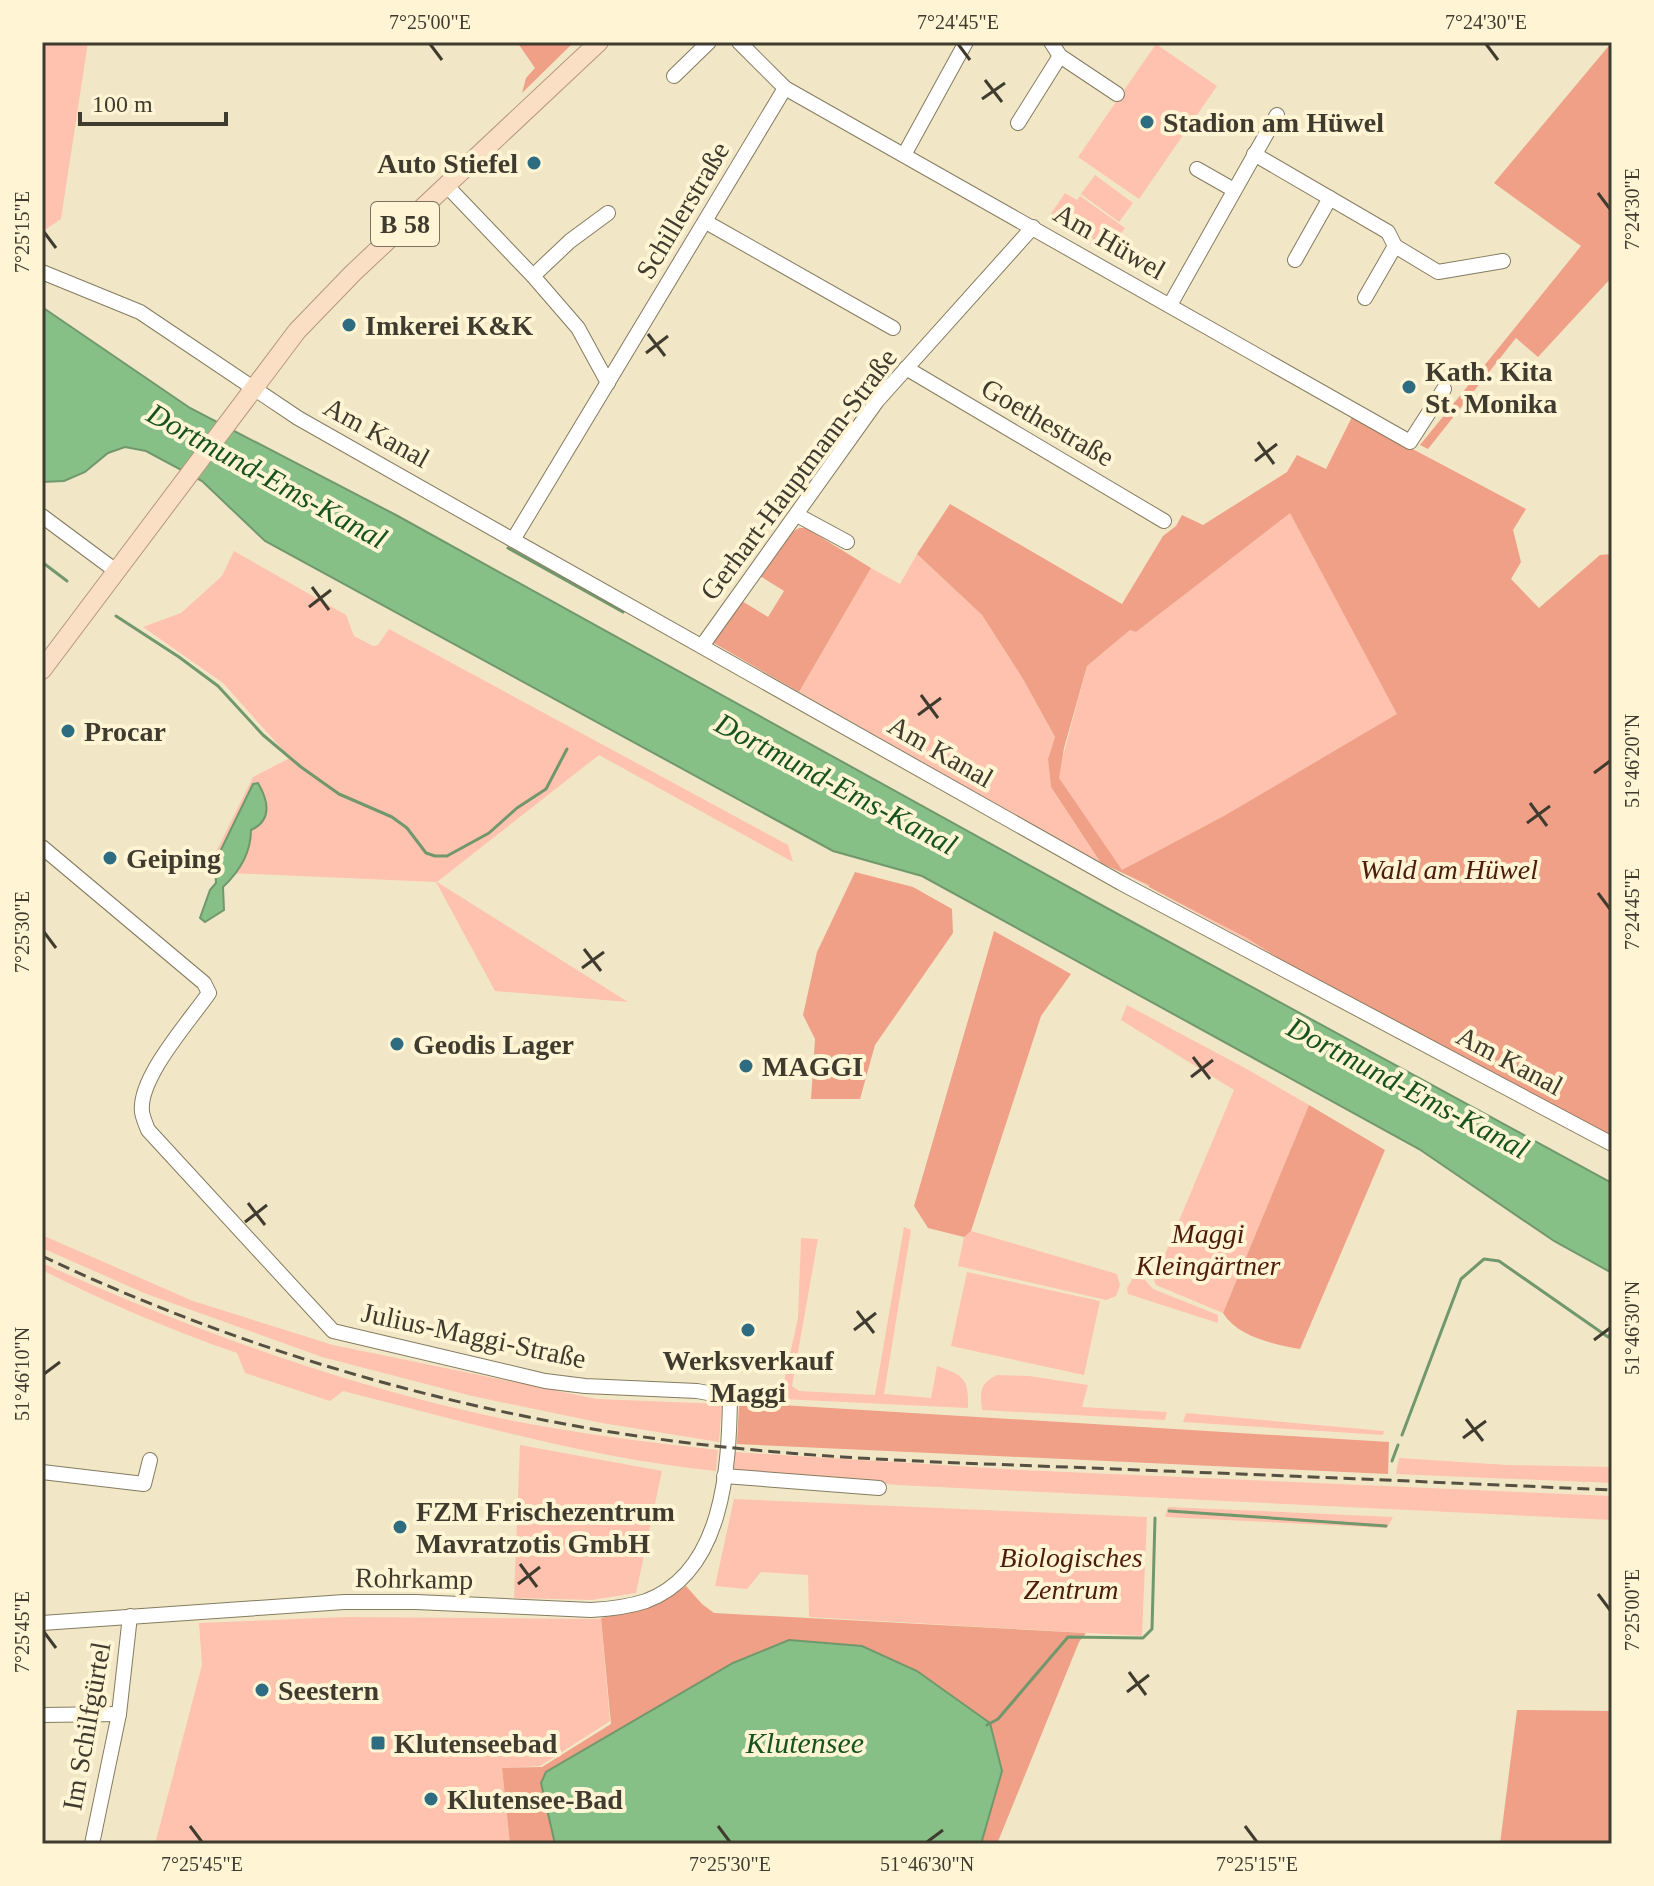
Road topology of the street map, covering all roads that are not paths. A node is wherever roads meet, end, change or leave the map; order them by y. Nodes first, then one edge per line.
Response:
1 (599, 42) edge
2 (709, 42) edge
3 (739, 42) edge
4 (966, 42) edge
5 (1051, 42) edge
6 (1060, 56) junction
7 (674, 76) dead end
8 (785, 88) junction
9 (1117, 94) dead end
10 (1277, 115) dead end
11 (1018, 123) dead end
12 (1254, 154) junction
13 (904, 155) junction
14 (1197, 169) dead end
15 (446, 185) junction
16 (1234, 190) junction
17 (1330, 198) junction
18 (608, 213) dead end
19 (706, 222) junction
20 (1033, 227) junction
21 (1395, 246) junction
22 (1295, 260) dead end
23 (1503, 261) dead end
24 (42, 272) edge
25 (533, 276) junction
26 (1365, 298) dead end
27 (1170, 305) junction
28 (893, 328) dead end
29 (906, 368) junction
30 (608, 383) junction
31 (253, 388) junction
32 (1444, 389) dead end
33 (797, 515) junction
34 (42, 516) edge
35 (1164, 521) dead end
36 (513, 540) junction
37 (847, 542) dead end
38 (116, 571) junction
39 (702, 646) junction
40 (42, 670) edge
41 (42, 847) edge
42 (1612, 1144) edge
43 (730, 1397) joint
44 (150, 1460) dead end
45 (42, 1472) edge
46 (724, 1476) junction
47 (879, 1488) dead end
48 (130, 1616) junction
49 (42, 1623) edge
50 (119, 1714) junction
51 (42, 1715) edge
52 (92, 1844) edge

1 - 15 main road, B 58
2 - 7 street
3 - 8 street, Am Hüwel
4 - 13 street
5 - 6 street
6 - 9 street
6 - 11 street
8 - 13 street, Am Hüwel
8 - 19 street, Schillerstraße
10 - 12 street
12 - 16 street
12 - 17 street
13 - 20 street, Am Hüwel
14 - 16 street
15 - 25 street
15 - 31 main road, B 58
16 - 27 street
17 - 21 street
17 - 22 street
18 - 25 street
19 - 28 street
19 - 30 street, Schillerstraße
20 - 27 street, Am Hüwel
20 - 29 street, Gerhart-Hauptmann-Straße
21 - 23 street
21 - 26 street
24 - 31 street, Am Kanal
25 - 30 street
27 - 32 street, Am Hüwel
29 - 33 street, Gerhart-Hauptmann-Straße
29 - 35 street, Goethestraße
30 - 36 street
31 - 36 street, Am Kanal
31 - 38 main road, B 58
33 - 37 street
33 - 39 street, Gerhart-Hauptmann-Straße
34 - 38 street
36 - 39 street, Am Kanal
38 - 40 main road, B 58
39 - 42 street, Am Kanal
41 - 43 street, Julius-Maggi-Straße
43 - 46 street, Rohrkamp
44 - 45 street
46 - 47 street
46 - 48 street, Rohrkamp
48 - 49 street, Rohrkamp
48 - 50 street, Im Schilfgürtel
50 - 51 street
50 - 52 street, Im Schilfgürtel

